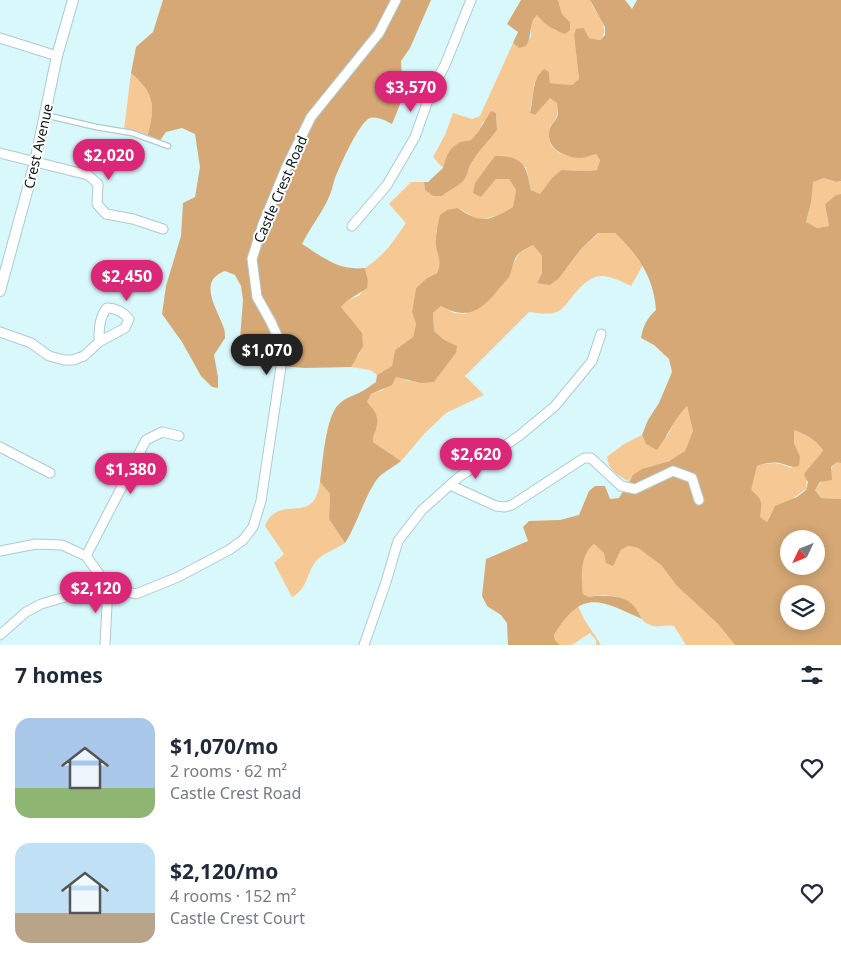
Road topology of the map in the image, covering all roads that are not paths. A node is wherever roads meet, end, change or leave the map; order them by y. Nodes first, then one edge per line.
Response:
1 (73, 0) edge
2 (396, 0) edge
3 (471, 0) edge
4 (0, 38) edge
5 (57, 56) junction
6 (45, 115) junction
7 (168, 146) dead end
8 (0, 154) edge
9 (35, 162) junction
10 (352, 226) dead end
11 (163, 229) dead end
12 (0, 291) edge
13 (0, 332) edge
14 (600, 334) dead end
15 (99, 342) dead end
16 (179, 436) dead end
17 (0, 447) edge
18 (50, 473) dead end
19 (450, 485) junction
20 (699, 500) dead end
21 (0, 551) edge
22 (86, 556) junction
23 (108, 585) junction
24 (0, 635) edge
25 (105, 645) edge
26 (364, 645) edge

1 - 5 street, Crest Avenue
2 - 23 street, Castle Crest Road
3 - 10 street
4 - 5 street
5 - 6 street, Crest Avenue
6 - 7 lane
6 - 9 street, Crest Avenue
8 - 9 street
9 - 11 street
9 - 12 street, Crest Avenue
13 - 15 street
14 - 19 street
16 - 22 street
17 - 18 street
19 - 20 street
19 - 26 street
21 - 22 street
22 - 23 street
23 - 24 street
23 - 25 street

